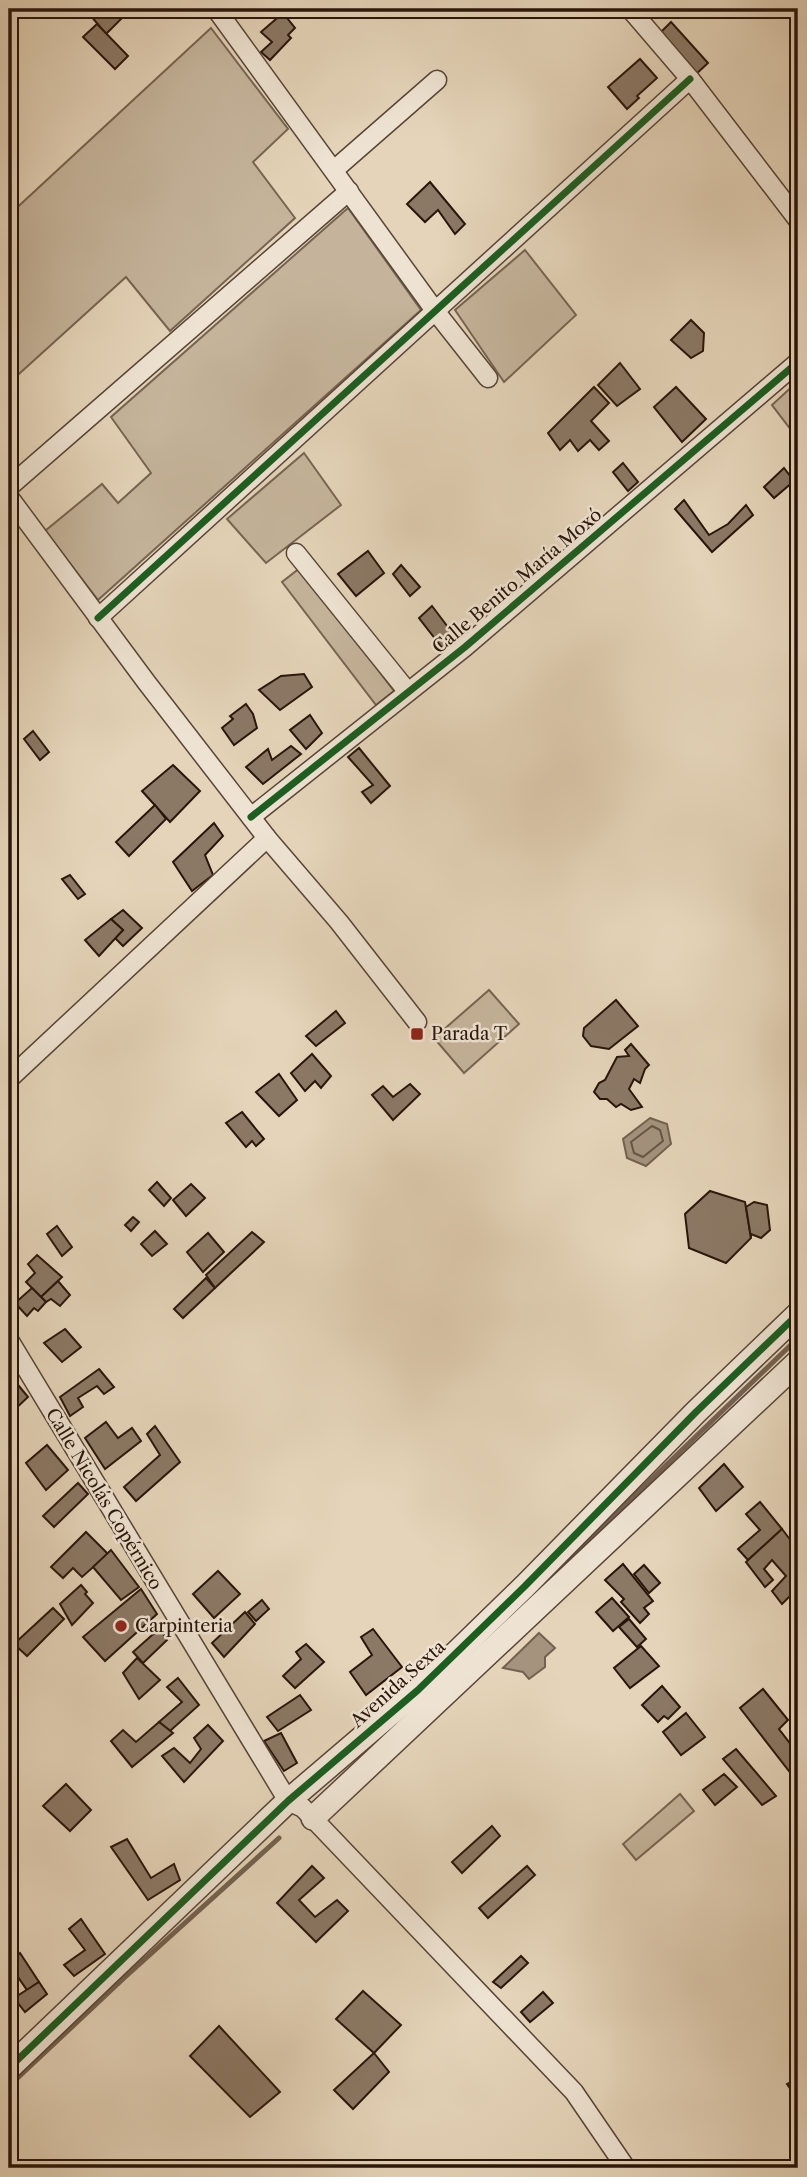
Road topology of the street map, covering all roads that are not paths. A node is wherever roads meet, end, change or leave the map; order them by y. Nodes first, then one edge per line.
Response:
1 (216, 9) edge
2 (630, 9) edge
3 (690, 79) junction
4 (437, 80) dead end
5 (334, 170) junction
6 (349, 191) junction
7 (798, 220) edge
8 (436, 312) junction
9 (798, 362) edge
10 (488, 378) dead end
11 (9, 487) edge
12 (9, 497) edge
13 (296, 553) dead end
14 (98, 618) junction
15 (408, 692) junction
16 (251, 817) junction
17 (267, 838) junction
18 (417, 1022) dead end
19 (9, 1079) edge
20 (798, 1314) edge
21 (9, 1340) edge
22 (798, 1362) edge
23 (531, 1593) junction
24 (301, 1809) junction
25 (9, 2067) edge
26 (626, 2168) edge

1 - 5 street
2 - 3 street
3 - 7 street
3 - 8 street
4 - 5 street
5 - 6 street
6 - 8 street
6 - 11 street
8 - 10 street
8 - 14 street
9 - 15 street, Calle Benito María Moxó
12 - 14 street
13 - 15 street
14 - 16 street
15 - 16 street, Calle Benito María Moxó
16 - 17 street
17 - 18 street
17 - 19 street
20 - 23 street
21 - 24 street, Calle Nicolás Copérnico
22 - 23 street
23 - 24 street
24 - 25 street
24 - 26 street, Calle Nicolás Copérnico

